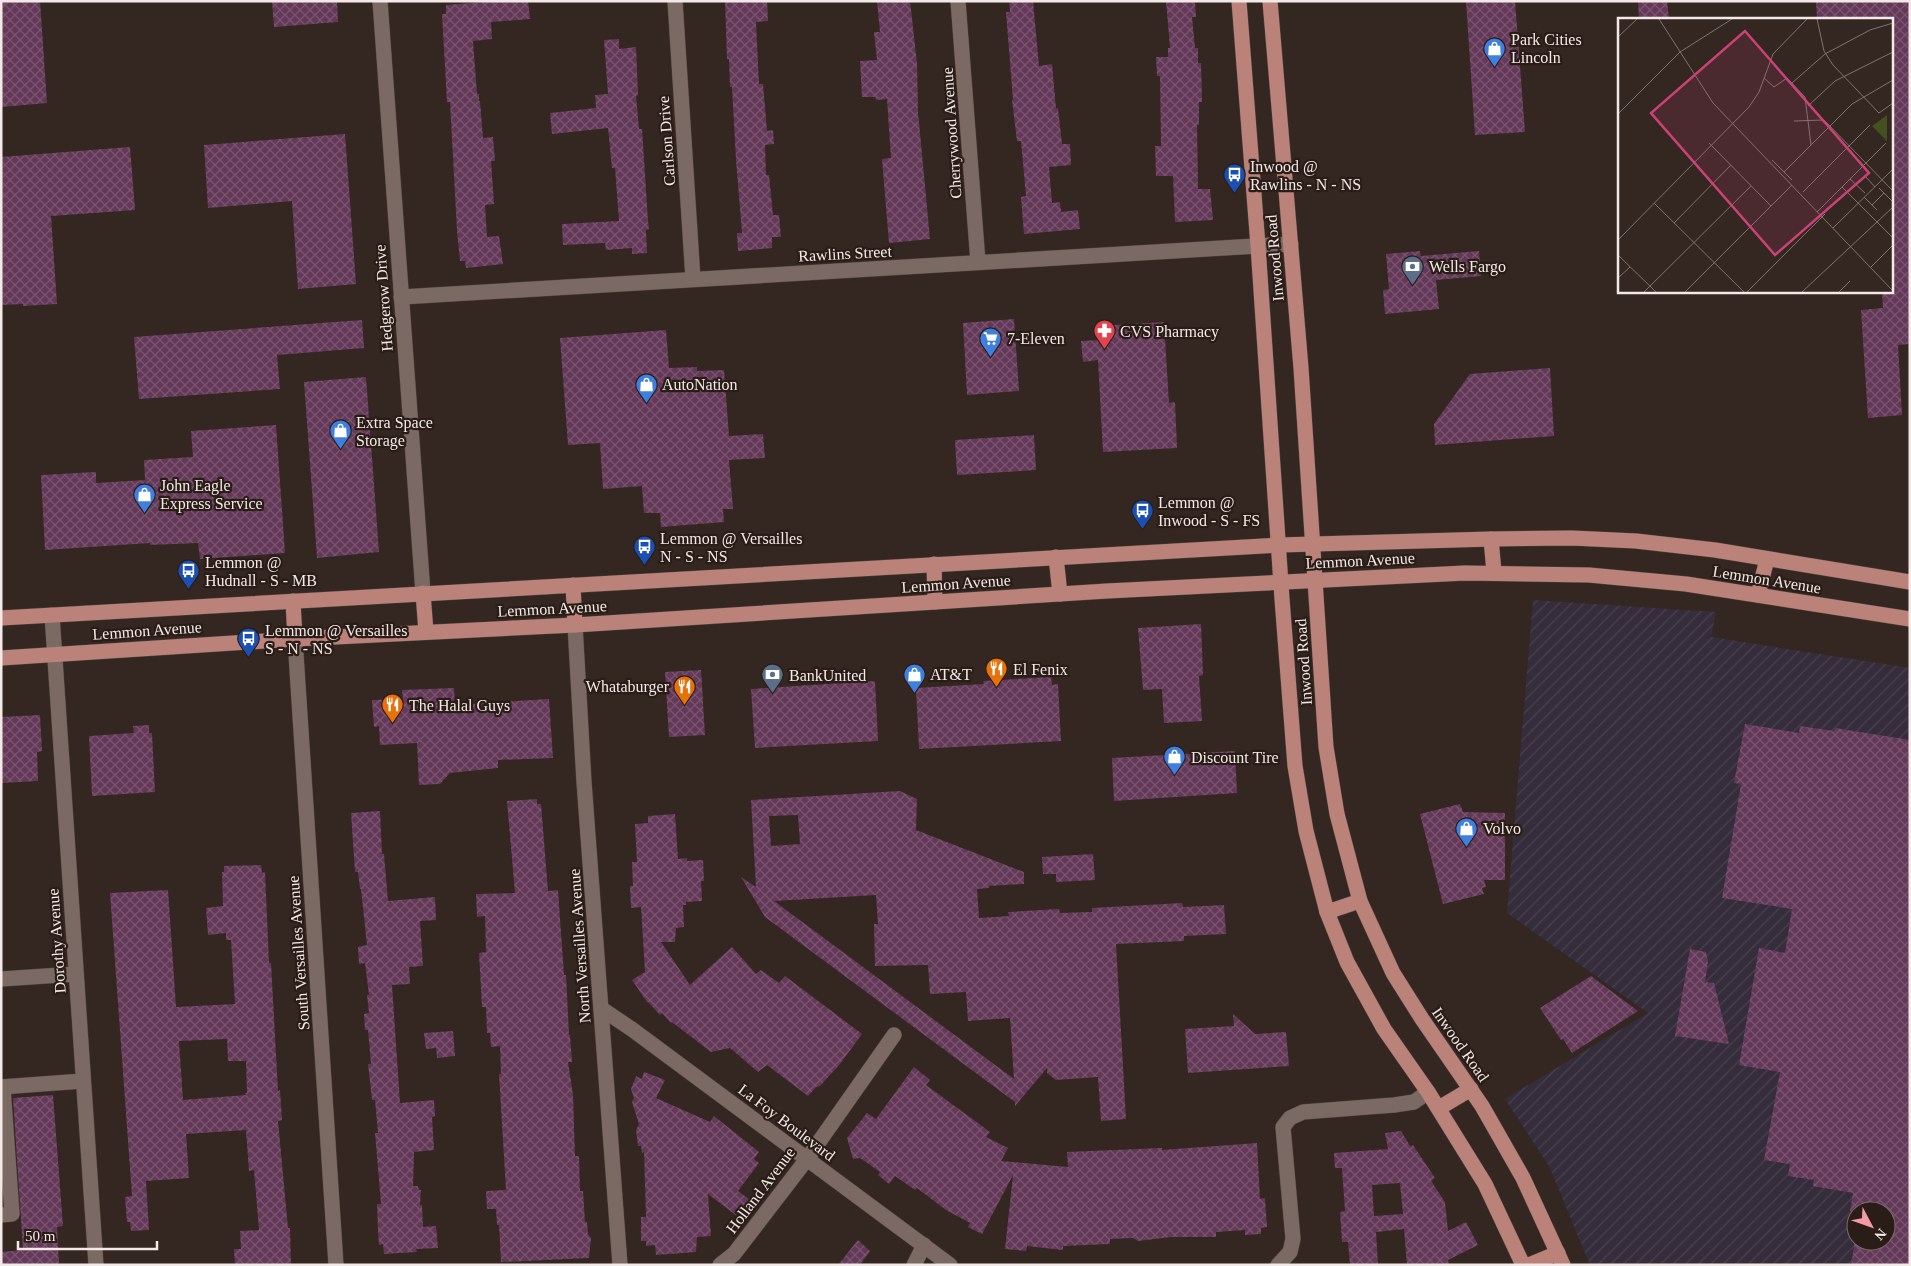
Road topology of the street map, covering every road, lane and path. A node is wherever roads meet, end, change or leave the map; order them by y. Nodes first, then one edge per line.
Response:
1 (380, 1) edge
2 (674, 1) edge
3 (958, 1) edge
4 (1239, 1) edge
5 (1270, 1) edge
6 (1291, 244) junction
7 (1258, 246) junction
8 (978, 262) junction
9 (693, 279) junction
10 (401, 297) junction
11 (1491, 539) junction
12 (1279, 544) junction
13 (1314, 544) junction
14 (1056, 557) junction
15 (1767, 559) junction
16 (934, 564) junction
17 (1494, 572) junction
18 (1315, 580) junction
19 (1281, 582) junction
20 (1910, 582) edge
21 (573, 585) junction
22 (423, 593) junction
23 (1060, 594) junction
24 (1758, 595) junction
25 (293, 602) junction
26 (935, 602) junction
27 (52, 615) junction
28 (1, 618) edge
29 (1910, 619) edge
30 (575, 625) junction
31 (426, 632) junction
32 (295, 639) junction
33 (54, 654) junction
34 (1, 658) edge
35 (1360, 901) junction
36 (1327, 912) junction
37 (76, 974) junction
38 (1, 979) edge
39 (602, 1009) junction
40 (894, 1036) dead end
41 (84, 1082) junction
42 (2, 1087) edge
43 (1471, 1088) junction
44 (1428, 1092) junction
45 (1439, 1108) junction
46 (806, 1159) junction
47 (7, 1214) edge
48 (924, 1245) junction
49 (1560, 1259) edge
50 (96, 1265) edge
51 (336, 1265) edge
52 (620, 1265) edge
53 (720, 1265) edge
54 (914, 1265) edge
55 (950, 1265) edge
56 (1278, 1265) edge
57 (1523, 1265) edge
58 (1529, 1265) edge

1 - 10 street, Hedgerow Drive
2 - 9 street, Carlson Drive
3 - 8 street, Cherrywood Avenue
4 - 7 main road, Inwood Road
5 - 6 main road, Inwood Road
6 - 7 street, Rawlins Street
6 - 13 main road, Inwood Road
7 - 8 street, Rawlins Street
7 - 12 main road, Inwood Road
8 - 9 street, Rawlins Street
9 - 10 street, Rawlins Street
10 - 22 street, Hedgerow Drive
11 - 13 main road, Lemmon Avenue
11 - 15 main road, Lemmon Avenue
11 - 17 main road
12 - 13 main road, Lemmon Avenue
12 - 14 main road, Lemmon Avenue
12 - 19 main road, Inwood Road
13 - 18 main road, Inwood Road
14 - 16 main road, Lemmon Avenue
14 - 23 main road
15 - 20 main road, Lemmon Avenue
15 - 24 main road
16 - 21 main road, Lemmon Avenue
16 - 26 main road
17 - 18 main road, Lemmon Avenue
17 - 24 main road, Lemmon Avenue
18 - 19 main road, Lemmon Avenue
18 - 35 main road, Inwood Road
19 - 23 main road, Lemmon Avenue
19 - 36 main road, Inwood Road
21 - 22 main road, Lemmon Avenue
21 - 30 main road
22 - 25 main road, Lemmon Avenue
22 - 31 main road
23 - 26 main road, Lemmon Avenue
24 - 29 main road, Lemmon Avenue
25 - 27 main road, Lemmon Avenue
25 - 32 main road
26 - 30 main road, Lemmon Avenue
27 - 28 main road, Lemmon Avenue
27 - 33 street, Dorothy Avenue
30 - 31 main road, Lemmon Avenue
30 - 39 street, North Versailles Avenue
31 - 32 main road, Lemmon Avenue
32 - 33 main road, Lemmon Avenue
32 - 51 street, South Versailles Avenue
33 - 34 main road, Lemmon Avenue
33 - 37 street, Dorothy Avenue
35 - 36 main road
35 - 43 main road, Inwood Road
36 - 44 main road, Inwood Road
37 - 38 street
37 - 41 street, Dorothy Avenue
39 - 46 street, La Foy Boulevard
39 - 52 street, North Versailles Avenue
40 - 46 street, Holland Avenue
41 - 42 street
41 - 50 street, Dorothy Avenue
42 - 47 street
43 - 45 main road
43 - 49 main road, Inwood Road
44 - 45 main road, Inwood Road
44 - 56 street
45 - 57 main road, Inwood Road
46 - 48 street, La Foy Boulevard
46 - 53 street, Holland Avenue
48 - 54 street
48 - 55 street, La Foy Boulevard
49 - 58 main road

